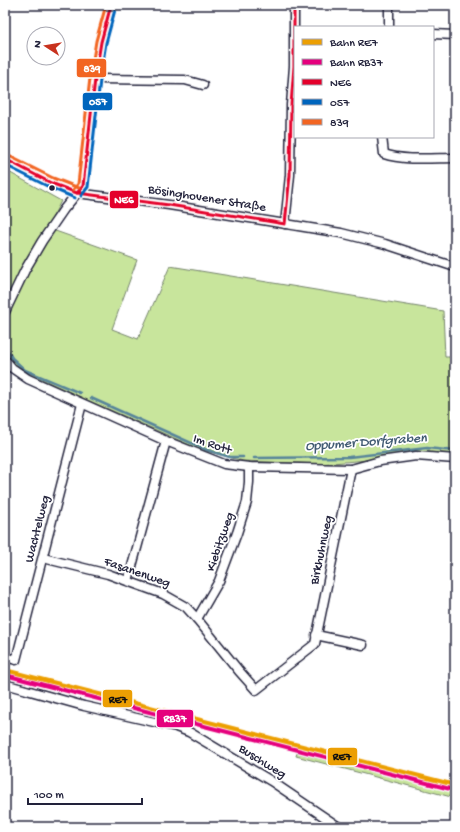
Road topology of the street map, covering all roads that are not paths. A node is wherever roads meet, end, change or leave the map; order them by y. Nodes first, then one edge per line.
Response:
1 (110, 5) edge
2 (294, 5) edge
3 (389, 5) edge
4 (389, 26) edge
5 (434, 34) edge
6 (455, 35) edge
7 (95, 79) junction
8 (203, 85) dead end
9 (382, 138) edge
10 (455, 158) edge
11 (5, 159) edge
12 (77, 193) junction
13 (285, 224) junction
14 (455, 268) edge
15 (5, 312) edge
16 (5, 360) edge
17 (82, 404) junction
18 (166, 441) junction
19 (455, 460) edge
20 (249, 467) junction
21 (351, 469) junction
22 (43, 558) junction
23 (128, 581) junction
24 (198, 619) junction
25 (316, 635) junction
26 (363, 645) dead end
27 (5, 657) edge
28 (5, 684) edge
29 (256, 690) joint
30 (339, 827) edge

1 - 7 street
2 - 13 street
3 - 4 street
5 - 6 street
7 - 8 street
7 - 12 street
9 - 10 street
11 - 12 street, Bösinghovener Straße
12 - 13 street, Bösinghovener Straße
12 - 15 street
13 - 14 street, Bösinghovener Straße
16 - 17 street, Im Rott
17 - 18 street, Im Rott
17 - 22 street, Wachtelweg
18 - 20 street, Im Rott
18 - 23 street
19 - 21 street, Im Rott
20 - 21 street, Im Rott
20 - 24 street, Kiebitzweg
21 - 25 street, Birkhuhnweg
22 - 23 street, Fasanenweg
22 - 27 street, Wachtelweg
23 - 24 street, Fasanenweg
24 - 29 street, Fasanenweg
25 - 26 street
25 - 29 street, Birkhuhnweg
28 - 30 street, Buschweg

